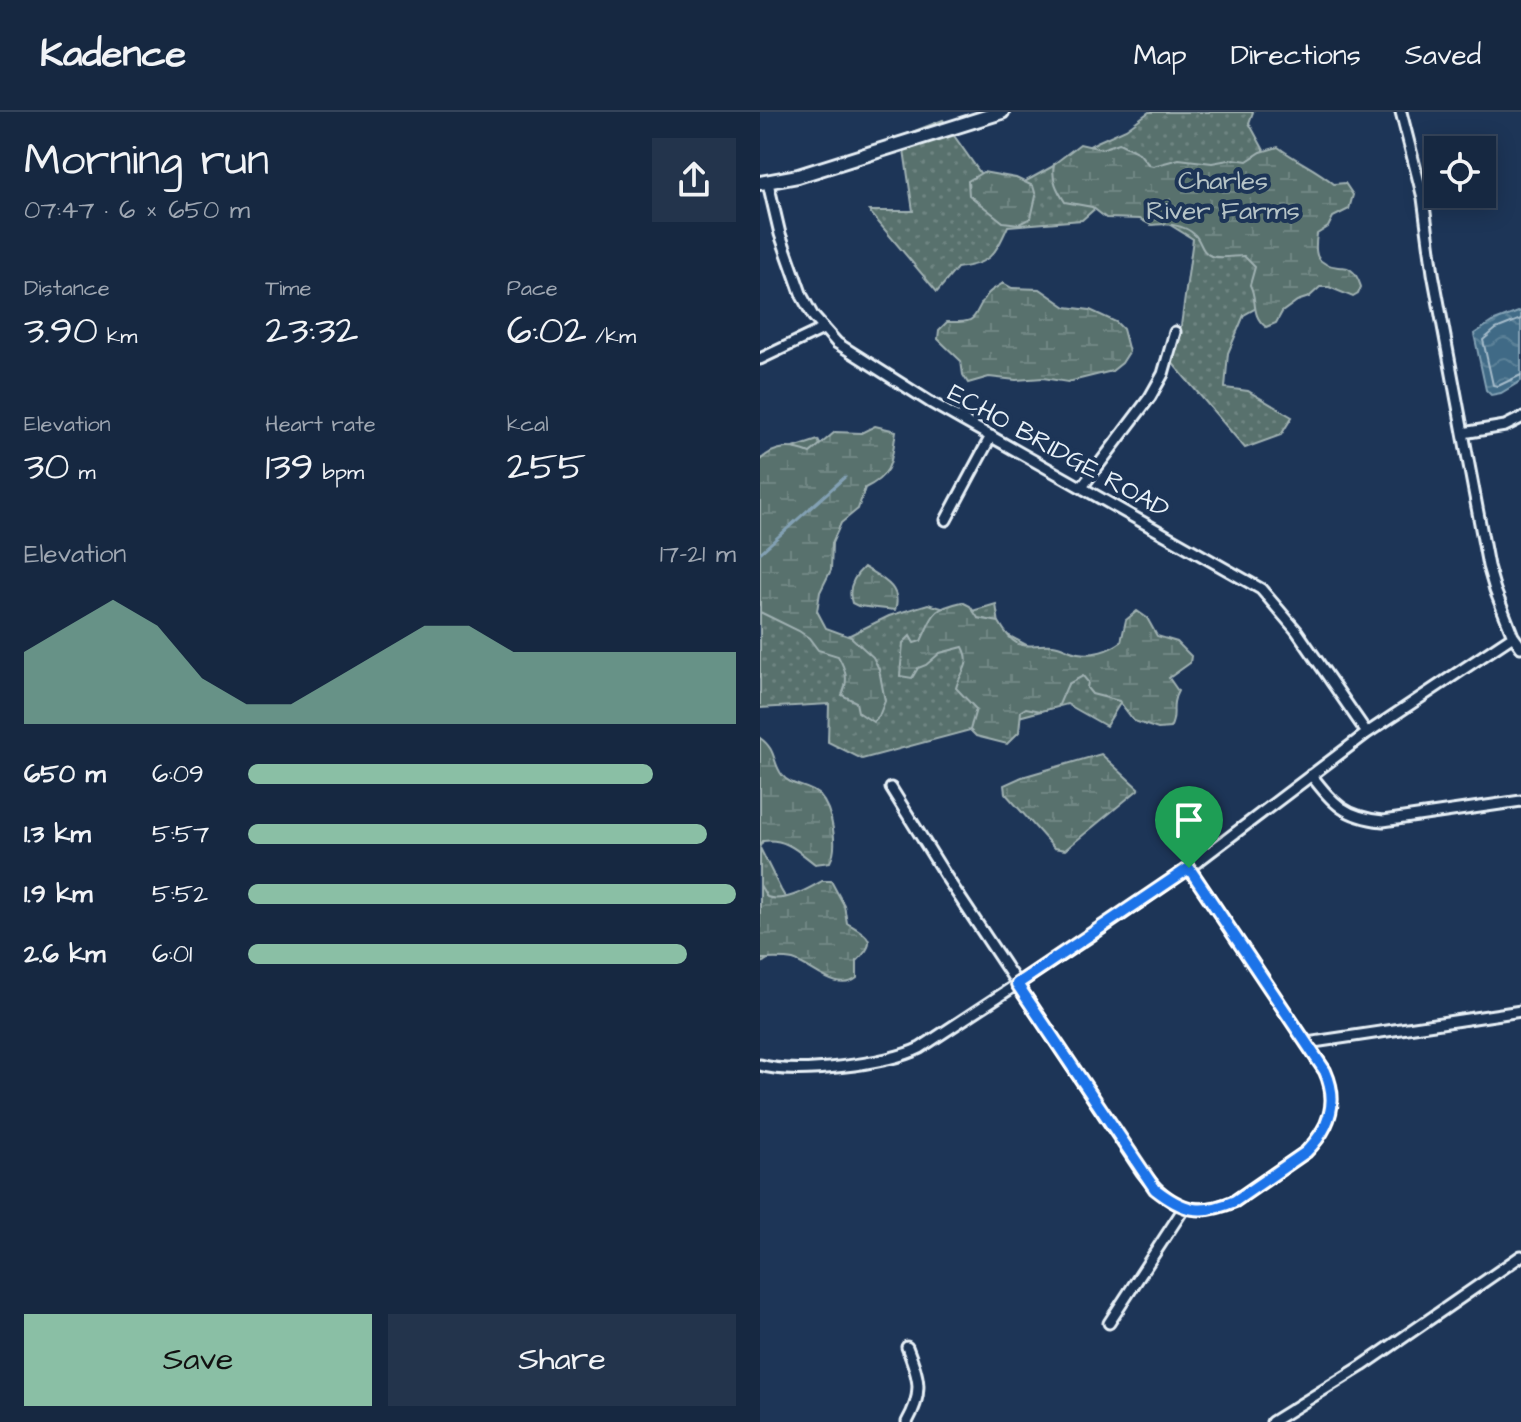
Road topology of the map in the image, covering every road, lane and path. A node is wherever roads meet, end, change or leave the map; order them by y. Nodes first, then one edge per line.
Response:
1 (1002, 112) edge
2 (1401, 112) edge
3 (764, 183) edge
4 (823, 329) junction
5 (1175, 332) dead end
6 (760, 359) edge
7 (1521, 418) edge
8 (1463, 433) junction
9 (991, 436) junction
10 (1082, 487) junction
11 (946, 520) dead end
12 (1513, 636) junction
13 (1521, 647) edge
14 (1367, 733) junction
15 (1311, 775) junction
16 (891, 788) dead end
17 (1521, 801) edge
18 (1189, 868) junction
19 (1017, 984) junction
20 (1521, 1011) edge
21 (1307, 1043) junction
22 (760, 1065) edge
23 (1184, 1208) junction
24 (1521, 1256) edge
25 (1109, 1323) dead end
26 (907, 1347) dead end
27 (907, 1422) edge
28 (1272, 1422) edge

1 - 3 main road
2 - 8 street
3 - 4 street, ECHO BRIDGE ROAD
4 - 6 street
4 - 9 street, ECHO BRIDGE ROAD
5 - 10 street
7 - 8 street
8 - 12 street
9 - 10 street, ECHO BRIDGE ROAD
9 - 11 street
10 - 14 street, ECHO BRIDGE ROAD
12 - 13 street
12 - 14 street
14 - 15 street
15 - 17 street
15 - 18 street
16 - 19 street
18 - 19 street
18 - 21 street
19 - 22 street
19 - 23 street
20 - 21 street
21 - 23 street
23 - 25 street
24 - 28 street
26 - 27 street

